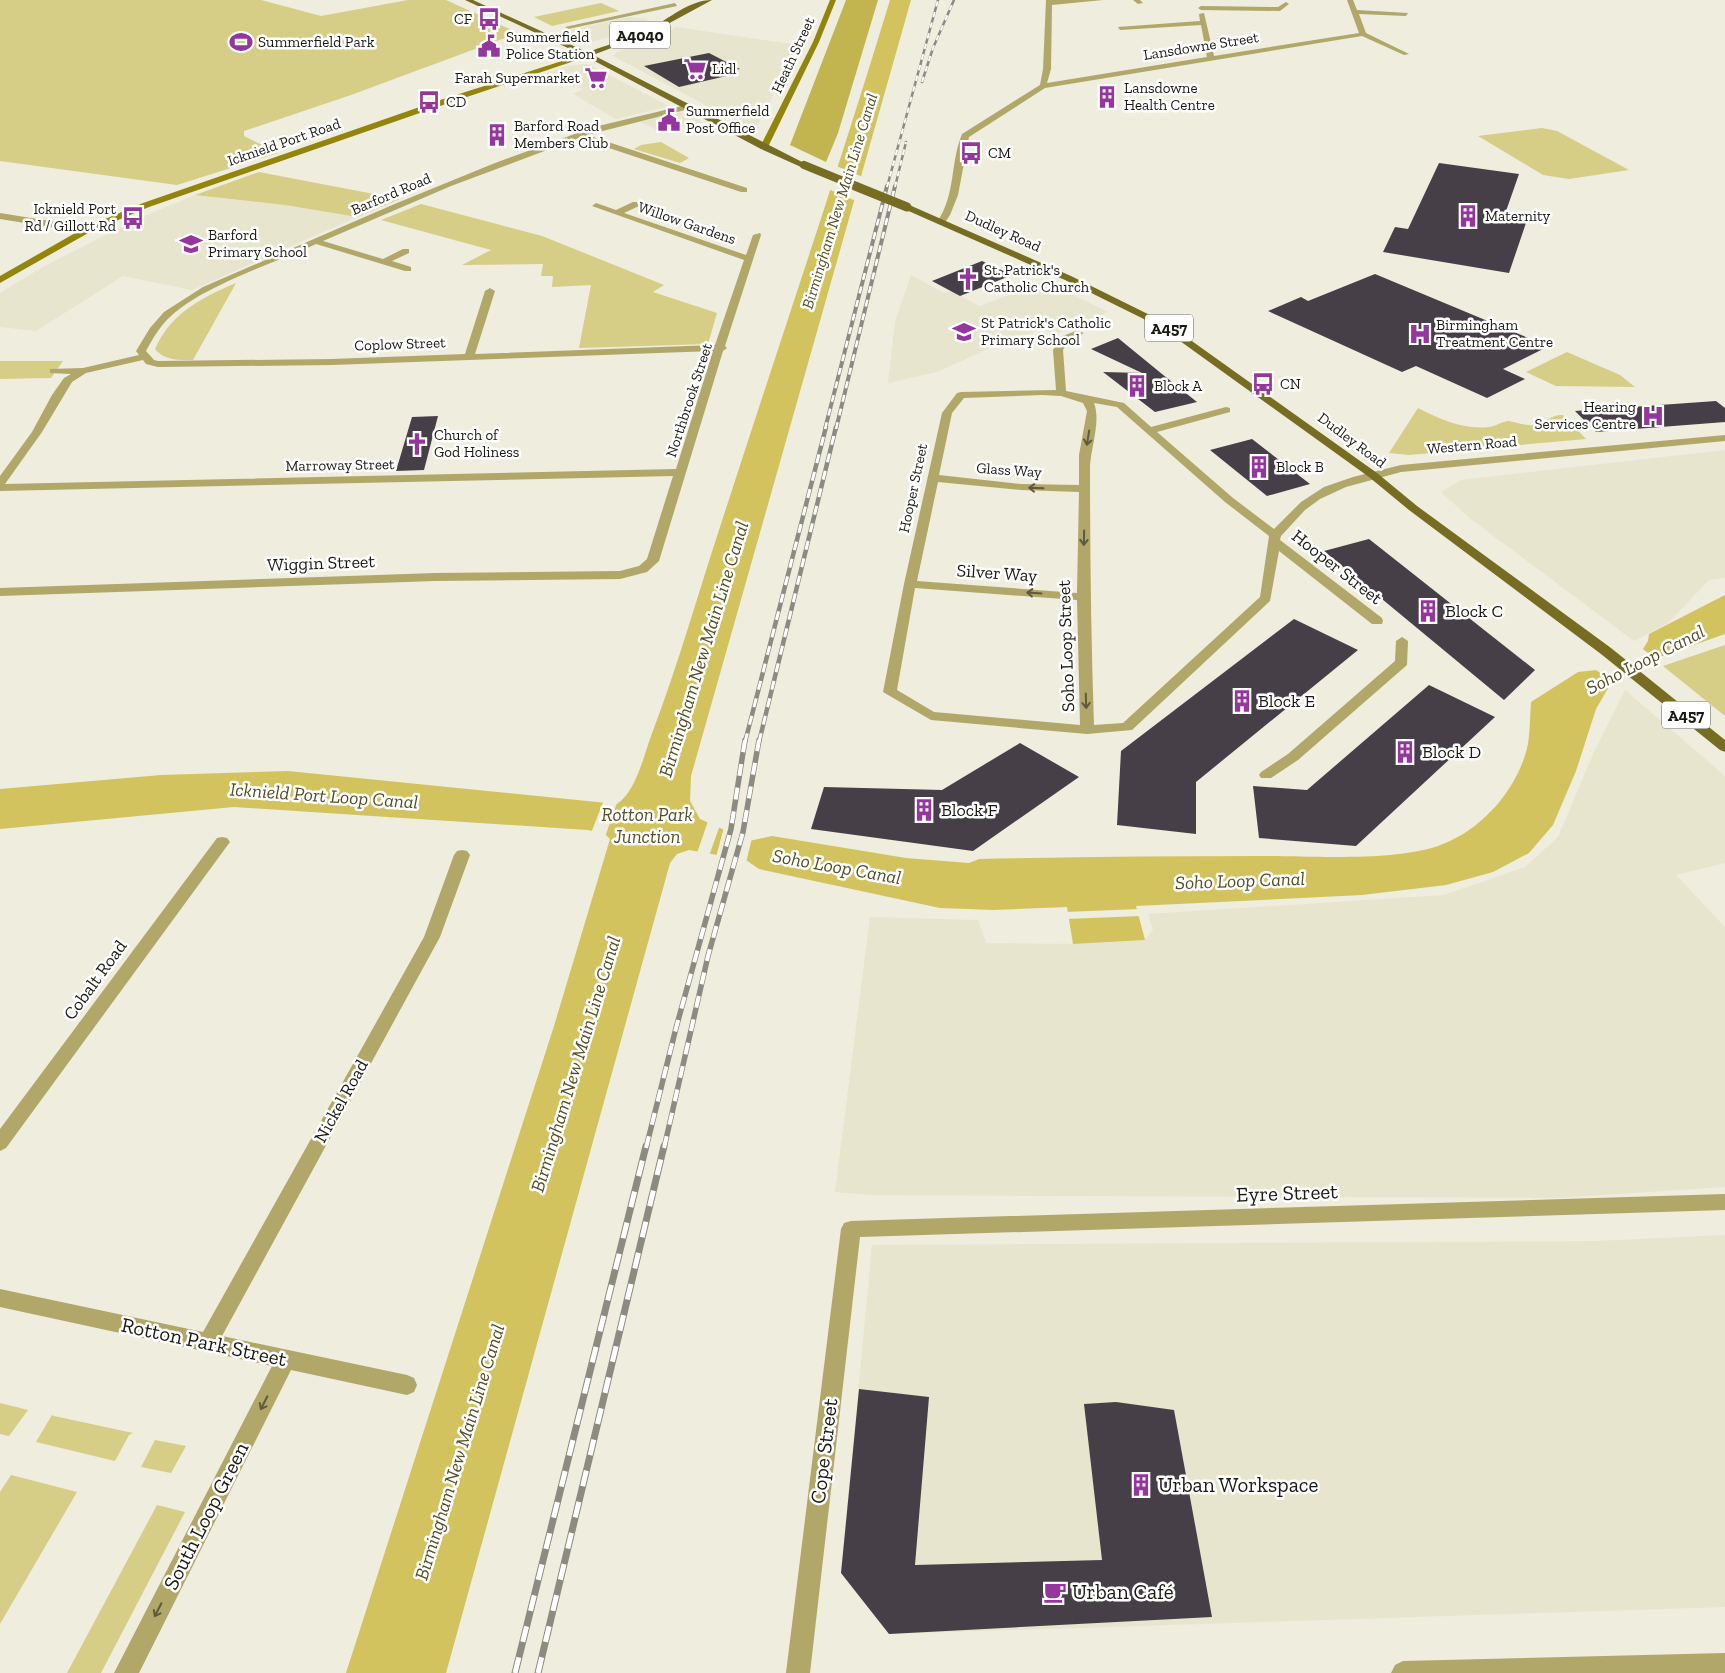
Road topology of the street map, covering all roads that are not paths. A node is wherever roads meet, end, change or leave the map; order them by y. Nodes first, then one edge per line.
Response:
1 (468, 0) edge
2 (709, 0) edge
3 (833, 0) edge
4 (1100, 0) edge
5 (1350, 0) edge
6 (1049, 2) edge
7 (1200, 4) edge
8 (1286, 4) dead end
9 (675, 5) dead end
10 (1354, 12) junction
11 (1406, 14) dead end
12 (632, 15) junction
13 (670, 19) junction
14 (1204, 23) junction
15 (568, 27) dead end
16 (1363, 34) junction
17 (1121, 38) dead end
18 (1406, 54) dead end
19 (587, 55) junction
20 (1211, 59) junction
21 (1043, 86) junction
22 (686, 107) junction
23 (579, 135) junction
24 (764, 147) junction
25 (744, 190) dead end
26 (636, 204) dead end
27 (596, 206) dead end
28 (616, 213) junction
29 (0, 216) edge
30 (941, 222) junction
31 (87, 230) junction
32 (757, 235) dead end
33 (315, 242) junction
34 (406, 251) dead end
35 (749, 259) junction
36 (384, 262) junction
37 (408, 269) dead end
38 (0, 280) edge
39 (490, 291) dead end
40 (1079, 333) dead end
41 (722, 348) junction
42 (469, 356) junction
43 (144, 357) junction
44 (54, 371) dead end
45 (83, 371) junction
46 (1061, 393) junction
47 (1078, 396) junction
48 (1226, 410) dead end
49 (1148, 431) junction
50 (1725, 438) edge
51 (681, 472) junction
52 (1373, 475) junction
53 (932, 478) junction
54 (0, 484) edge
55 (0, 488) edge
56 (1084, 490) junction
57 (1275, 539) junction
58 (642, 569) joint
59 (910, 584) junction
60 (0, 592) edge
61 (1082, 597) junction
62 (1377, 621) dead end
63 (1402, 641) dead end
64 (1088, 730) junction
65 (1725, 747) edge
66 (1266, 775) dead end
67 (222, 842) dead end
68 (462, 855) dead end
69 (0, 1142) edge
70 (1725, 1202) edge
71 (851, 1230) joint
72 (0, 1298) edge
73 (208, 1342) junction
74 (286, 1359) junction
75 (407, 1385) dead end
76 (1725, 1665) edge
77 (126, 1673) edge
78 (798, 1673) edge
79 (1403, 1673) edge

1 - 19 main road, Dudley Road / A457
2 - 13 main road, A4040
3 - 24 main road, Heath Street
4 - 6 street
5 - 10 street
6 - 21 street
7 - 8 street
7 - 14 street
9 - 12 street
10 - 11 street
10 - 16 street
12 - 13 street
12 - 15 street
13 - 19 main road, A4040
14 - 17 street
14 - 20 street
16 - 18 street
16 - 20 street, Lansdowne Street
19 - 22 main road, Dudley Road / A457
19 - 31 main road, Icknield Port Road
20 - 21 street, Lansdowne Street
21 - 30 street
22 - 23 street, Barford Road
22 - 24 main road, Dudley Road / A457
23 - 25 street
23 - 33 street, Barford Road
24 - 30 main road, Dudley Road / A457, bridge
26 - 28 street, Willow Gardens
27 - 28 street, Willow Gardens
28 - 35 street, Willow Gardens
29 - 31 street
30 - 52 main road, Dudley Road / A457
31 - 38 main road, Icknield Port Road
32 - 35 street, Northbrook Street
33 - 36 street
33 - 43 street, Barford Road
34 - 36 street
35 - 41 street, Northbrook Street
36 - 37 street
39 - 42 street
40 - 46 street
41 - 42 street, Coplow Street
41 - 51 street, Northbrook Street
42 - 43 street, Coplow Street
43 - 45 street, Coplow Street
44 - 45 street, Coplow Street
45 - 54 street, Coplow Street
46 - 47 street, Hooper Street
46 - 53 street, Hooper Street
47 - 49 street, Hooper Street
47 -> 56 street, Soho Loop Street
48 - 49 street
49 - 57 street, Hooper Street
50 - 52 street, Western Road
51 - 55 street, Marroway Street
51 - 58 street, Northbrook Street
52 - 57 street, Western Road
52 - 65 main road, Dudley Road / A457
56 -> 53 street, Glass Way
53 - 59 street, Hooper Street
56 -> 61 street, Soho Loop Street
57 - 62 street, Hooper Street
57 - 64 street, Soho Loop Street
58 - 60 street, Wiggin Street
61 -> 59 street, Silver Way
59 - 64 street, Hooper Street
61 -> 64 street, Soho Loop Street
63 - 66 street
67 - 69 street, Cobalt Road
68 - 73 street, Nickel Road
70 - 71 street, Eyre Street
71 - 78 street, Cope Street
72 - 73 street, Rotton Park Street
73 - 74 street, Rotton Park Street
74 - 75 street, Rotton Park Street
74 -> 77 street, South Loop Green
76 - 79 street

